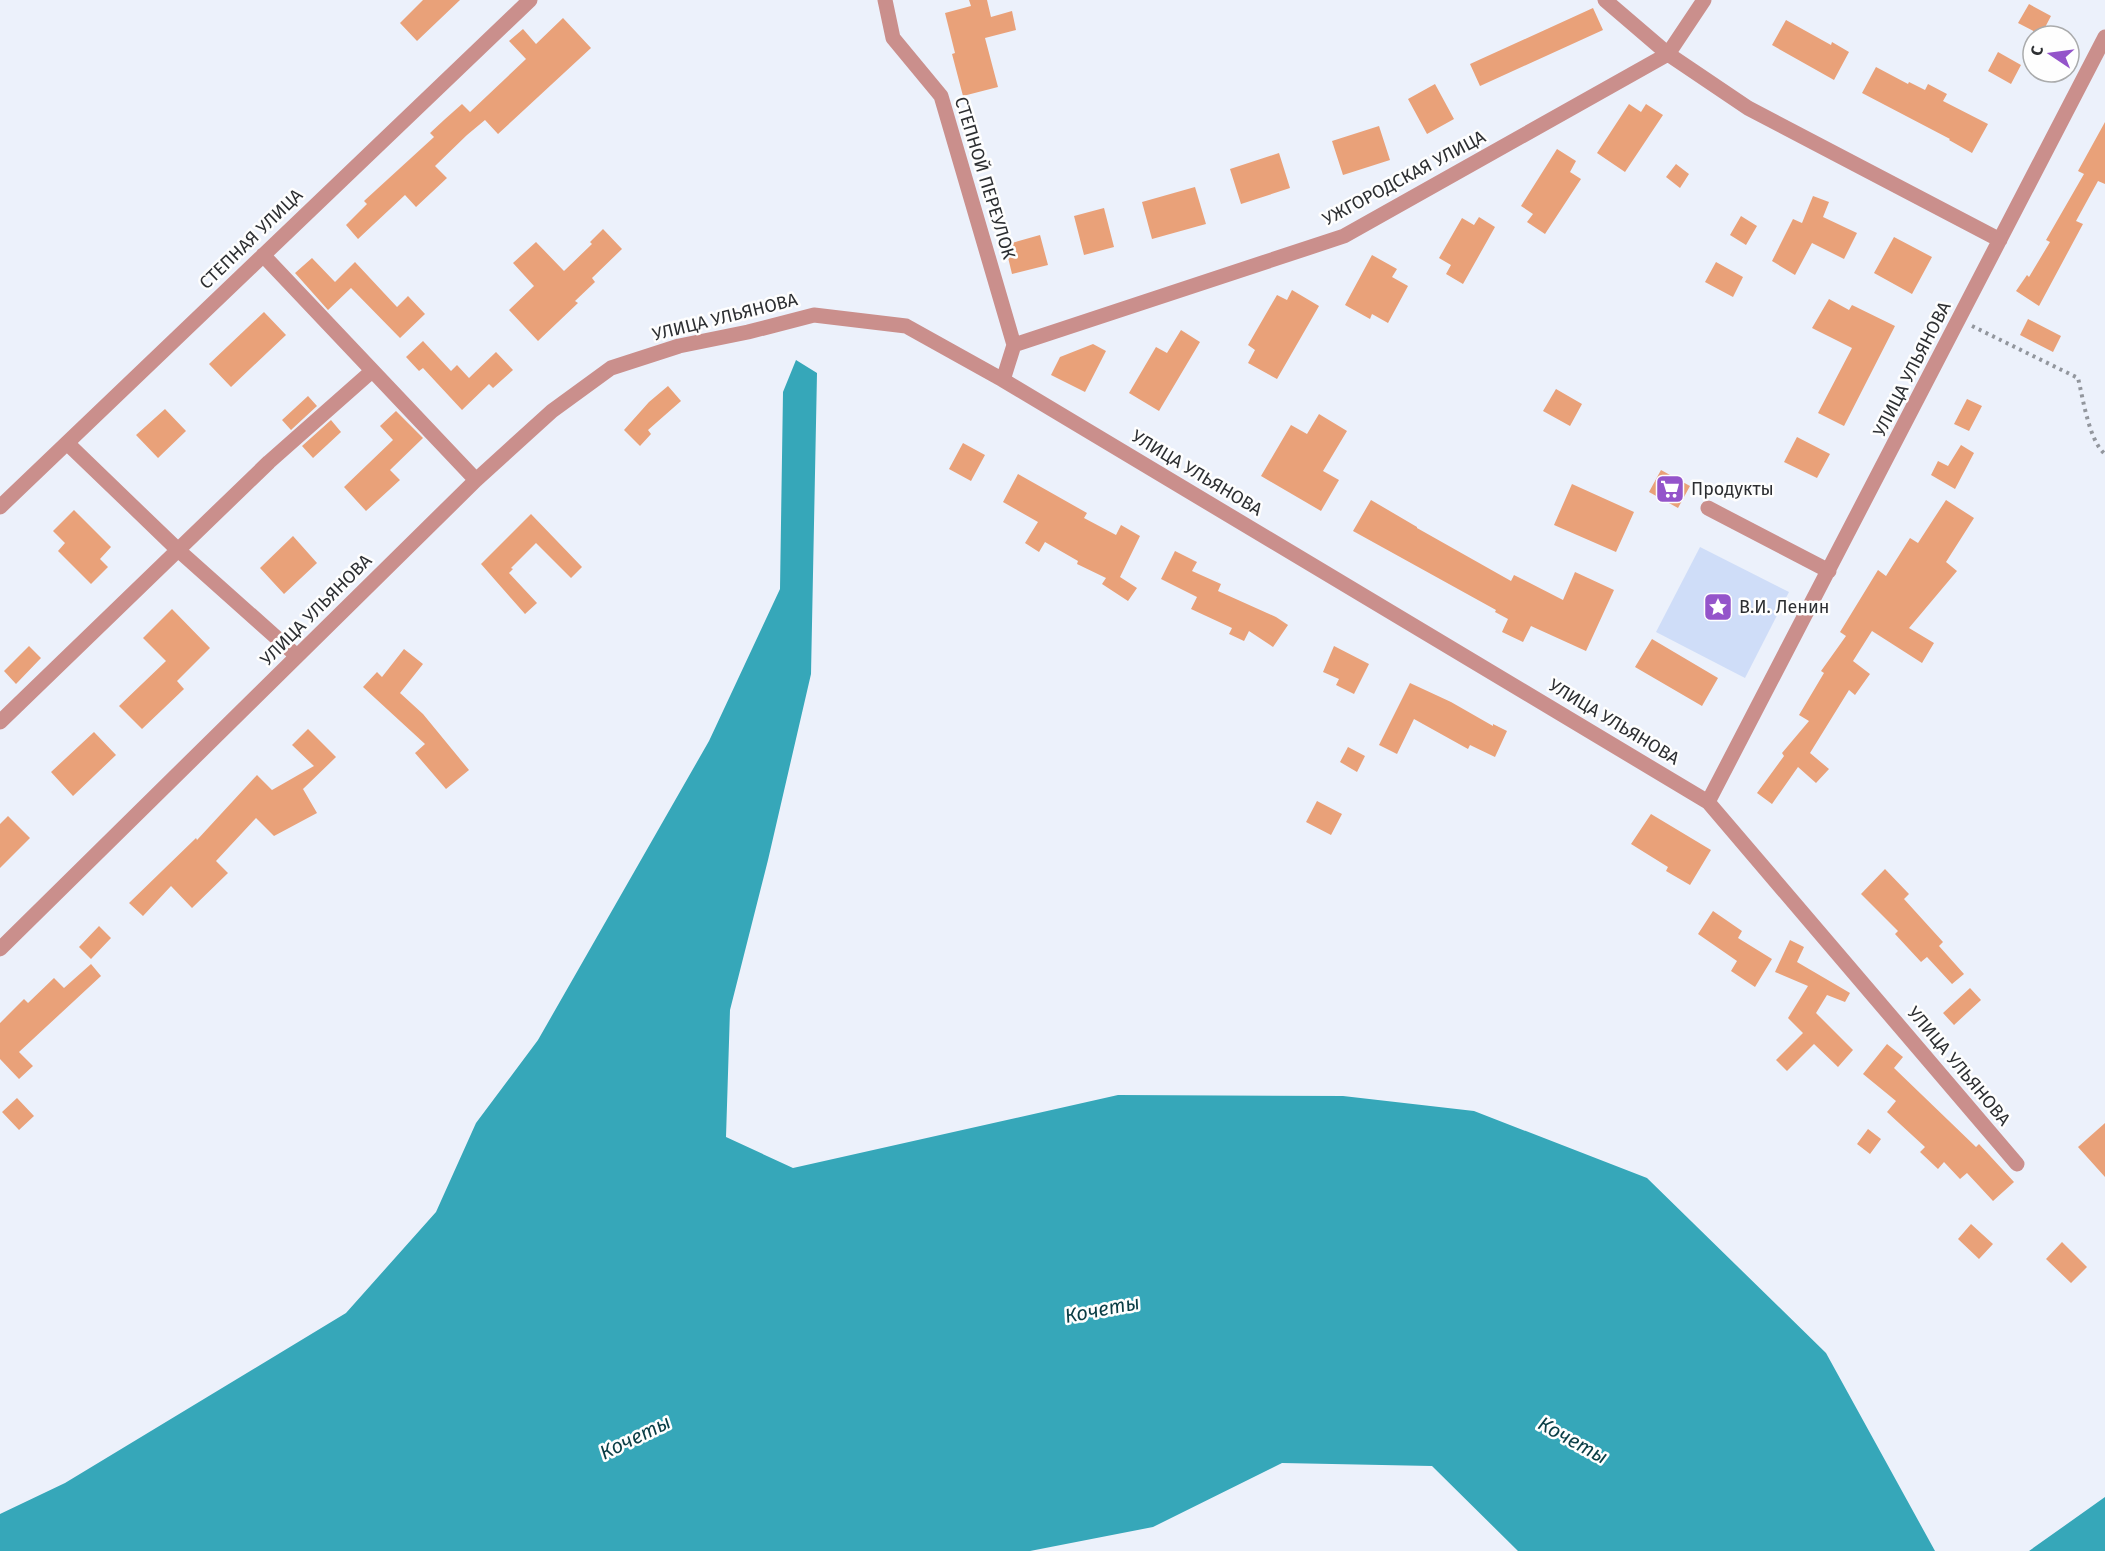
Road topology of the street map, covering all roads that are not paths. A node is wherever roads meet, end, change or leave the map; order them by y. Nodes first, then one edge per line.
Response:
1 (530, 0) edge
2 (885, 0) edge
3 (1605, 0) edge
4 (1704, 0) edge
5 (2105, 37) edge
6 (1668, 54) junction
7 (2000, 240) junction
8 (263, 255) junction
9 (1014, 345) junction
10 (372, 371) junction
11 (1003, 380) junction
12 (67, 443) junction
13 (476, 480) junction
14 (0, 507) edge
15 (1708, 508) dead end
16 (177, 549) junction
17 (1829, 571) junction
18 (297, 656) junction
19 (0, 722) edge
20 (1708, 802) junction
21 (0, 950) edge
22 (2017, 1164) dead end

1 - 8 street, СТЕПНАЯ УЛИЦА
2 - 9 street, СТЕПНОЙ ПЕРЕУЛОК
3 - 6 street
4 - 6 street, УЖГОРОДСКАЯ УЛИЦА
5 - 7 street, УЛИЦА УЛЬЯНОВА
6 - 7 street
6 - 9 street, УЖГОРОДСКАЯ УЛИЦА
7 - 17 street, УЛИЦА УЛЬЯНОВА
8 - 10 street
8 - 12 street, СТЕПНАЯ УЛИЦА
9 - 11 street
10 - 13 street
10 - 16 street
11 - 13 street, УЛИЦА УЛЬЯНОВА
11 - 20 street, УЛИЦА УЛЬЯНОВА
12 - 14 street, СТЕПНАЯ УЛИЦА
12 - 16 street
13 - 18 street, УЛИЦА УЛЬЯНОВА
15 - 17 street
16 - 18 street
16 - 19 street
17 - 20 street, УЛИЦА УЛЬЯНОВА
18 - 21 street, УЛИЦА УЛЬЯНОВА
20 - 22 street, УЛИЦА УЛЬЯНОВА

